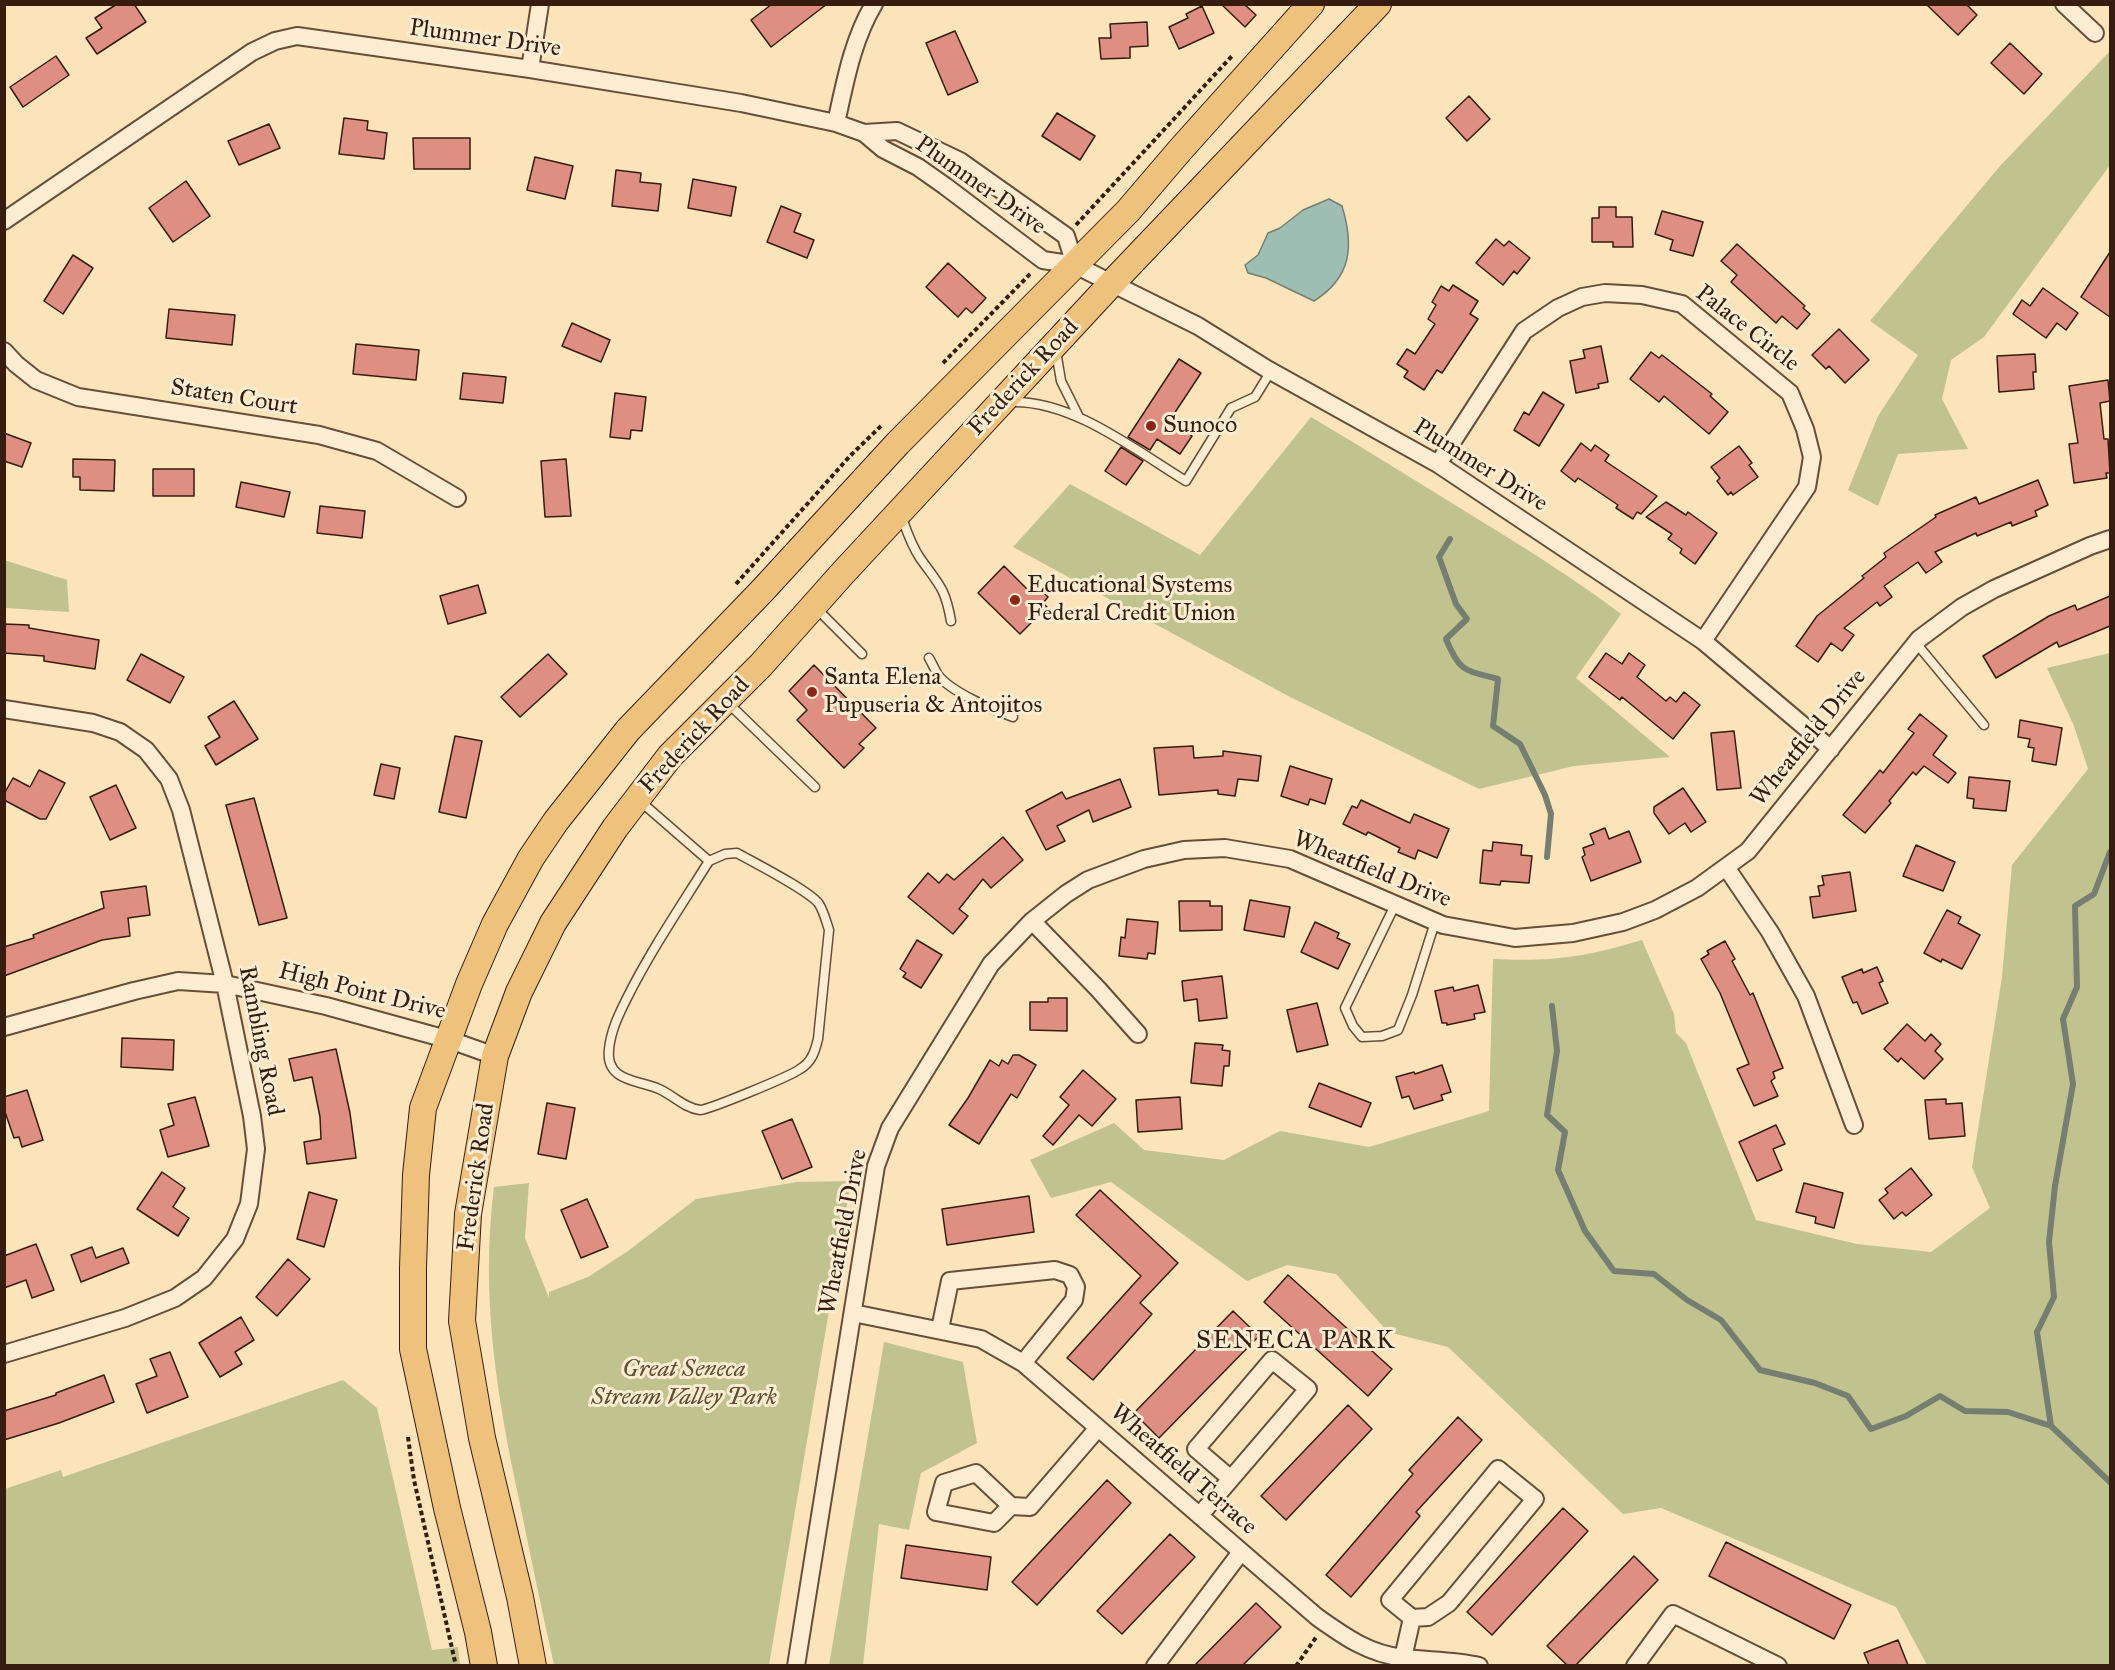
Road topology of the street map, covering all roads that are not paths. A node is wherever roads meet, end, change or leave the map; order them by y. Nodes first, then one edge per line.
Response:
1 (540, 4) edge
2 (874, 4) edge
3 (1311, 4) edge
4 (1378, 4) edge
5 (2064, 4) edge
6 (2096, 33) dead end
7 (530, 69) junction
8 (836, 123) junction
9 (864, 133) junction
10 (4, 221) edge
11 (1075, 265) junction
12 (1112, 283) junction
13 (1056, 343) junction
14 (4, 351) edge
15 (1271, 371) junction
16 (1000, 403) junction
17 (1079, 417) junction
18 (1438, 464) junction
19 (457, 498) dead end
20 (900, 512) junction
21 (2110, 539) edge
22 (813, 606) junction
23 (951, 621) dead end
24 (1703, 641) junction
25 (1916, 643) junction
26 (862, 654) dead end
27 (929, 658) dead end
28 (725, 701) junction
29 (4, 709) edge
30 (1013, 717) dead end
31 (1984, 725) dead end
32 (1831, 749) junction
33 (815, 787) dead end
34 (637, 799) junction
35 (709, 861) junction
36 (1726, 867) junction
37 (1395, 905) junction
38 (1032, 921) junction
39 (1435, 922) junction
40 (225, 984) junction
41 (4, 1027) edge
42 (1138, 1034) dead end
43 (450, 1040) junction
44 (495, 1056) junction
45 (1854, 1125) dead end
46 (852, 1313) junction
47 (940, 1329) junction
48 (4, 1354) edge
49 (1023, 1363) junction
50 (1098, 1428) junction
51 (1231, 1479) junction
52 (1011, 1506) dead end
53 (1200, 1515) junction
54 (1241, 1552) junction
55 (1412, 1618) junction
56 (1403, 1658) junction
57 (484, 1665) edge
58 (532, 1665) edge
59 (796, 1665) edge
60 (1155, 1665) edge
61 (1479, 1665) edge
62 (1635, 1665) edge
63 (1778, 1665) edge

1 - 7 street
2 - 8 street
3 - 11 main road, Frederick Road
4 - 12 main road, Frederick Road
5 - 6 street
7 - 8 street, Plummer Drive
7 - 10 street, Plummer Drive
8 - 9 street, Plummer Drive
9 - 11 street, Plummer Drive
9 - 11 street, Plummer Drive
11 - 12 street, Plummer Drive
11 - 43 main road, Frederick Road
12 - 13 main road, Frederick Road
12 - 15 street, Plummer Drive
13 - 16 main road, Frederick Road
13 - 17 lane
14 - 19 street, Staten Court
15 - 17 lane
15 - 18 street, Plummer Drive
16 - 17 lane
16 - 20 main road, Frederick Road
18 - 24 street, Plummer Drive
18 - 24 street, Palace Circle
20 - 22 main road, Frederick Road
20 - 23 lane
21 - 25 street, Wheatfield Drive
22 - 26 lane
22 - 28 main road, Frederick Road
24 - 32 street, Plummer Drive
25 - 31 lane
25 - 32 street, Wheatfield Drive
27 - 30 lane
28 - 33 lane
28 - 34 main road, Frederick Road
29 - 40 street, Rambling Road
32 - 36 street, Wheatfield Drive
34 - 35 lane
34 - 44 main road, Frederick Road
35 - 35 lane
36 - 39 street, Wheatfield Drive
36 - 45 street
37 - 38 street, Wheatfield Drive
37 - 39 street, Wheatfield Drive
37 - 39 lane
38 - 42 street
38 - 46 street, Wheatfield Drive
40 - 41 street, High Point Drive
40 - 43 street, High Point Drive
40 - 48 street, Rambling Road
43 - 44 street, High Point Drive
43 - 57 main road, Frederick Road
44 - 58 main road, Frederick Road
46 - 47 street, Wheatfield Terrace
46 - 59 street, Wheatfield Drive
47 - 49 street, Wheatfield Terrace
47 - 49 street
49 - 50 street, Wheatfield Terrace
50 - 52 street
50 - 53 street, Wheatfield Terrace
51 - 51 street
51 - 53 street
53 - 54 street, Wheatfield Terrace
54 - 56 street, Wheatfield Terrace
54 - 60 street
55 - 55 street
55 - 56 street
56 - 61 street, Wheatfield Terrace
62 - 63 street

